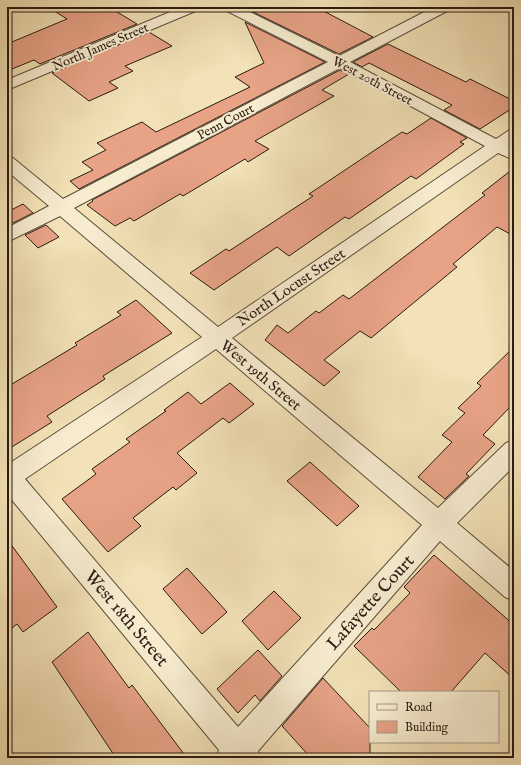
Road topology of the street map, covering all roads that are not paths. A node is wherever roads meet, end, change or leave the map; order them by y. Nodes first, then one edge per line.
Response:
1 (193, 7) edge
2 (230, 7) edge
3 (444, 7) edge
4 (338, 61) junction
5 (7, 85) edge
6 (514, 134) edge
7 (506, 150) edge
8 (7, 162) edge
9 (61, 207) junction
10 (7, 236) edge
11 (217, 338) junction
12 (514, 450) edge
13 (8, 478) edge
14 (439, 524) junction
15 (514, 588) edge
16 (238, 755) edge

1 - 5 street, North James Street
2 - 4 street, West 20th Street
3 - 4 street, Penn Court
4 - 7 street, West 20th Street
4 - 9 street, Penn Court
6 - 7 street, North Locust Street
7 - 11 street, North Locust Street
8 - 9 street, West 19th Street
9 - 10 street, Penn Court
9 - 11 street, West 19th Street
11 - 13 street, North Locust Street
11 - 14 street, West 19th Street
12 - 14 street, Lafayette Court
13 - 16 street, West 18th Street
14 - 15 street, West 19th Street
14 - 16 street, Lafayette Court

